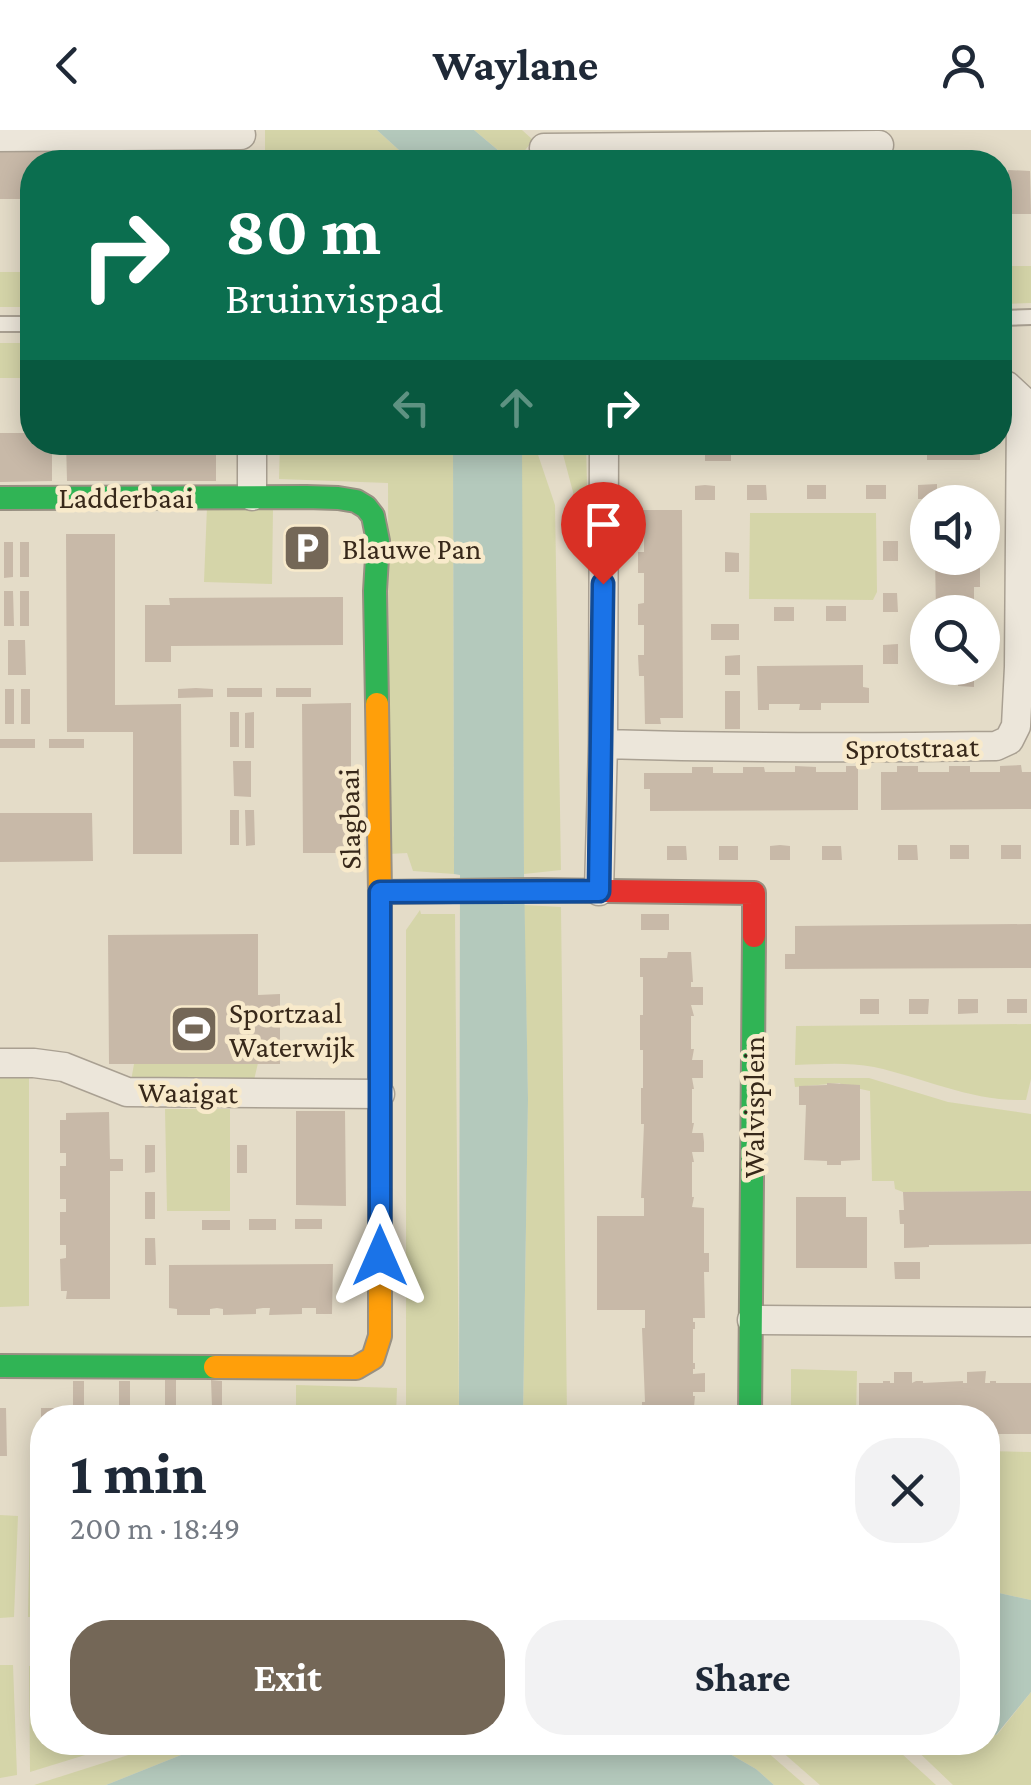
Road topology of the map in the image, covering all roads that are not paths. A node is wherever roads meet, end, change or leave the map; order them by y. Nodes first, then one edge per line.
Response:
1 (0, 137) edge
2 (618, 138) edge
3 (242, 143) edge
4 (879, 146) edge
5 (544, 148) dead end
6 (1012, 390) edge
7 (252, 455) edge
8 (604, 455) edge
9 (252, 496) junction
10 (306, 497) joint
11 (0, 498) edge
12 (602, 744) junction
13 (599, 891) junction
14 (380, 892) junction
15 (0, 1064) edge
16 (380, 1094) junction
17 (752, 1320) junction
18 (1031, 1322) edge
19 (0, 1366) edge
20 (750, 1405) edge

1 - 3 street
2 - 4 street
2 - 5 street
6 - 12 street, Sprotstraat
7 - 9 street
8 - 12 street
9 - 10 street, Ladderbaai
9 - 11 street, Ladderbaai
10 - 14 street, Slagbaai
12 - 13 street
13 - 14 street
13 - 17 street, Walvisplein
14 - 16 street, Slagbaai
15 - 16 street, Waaigat
16 - 19 street, Slagbaai
17 - 18 street
17 - 20 street, Walvisplein

